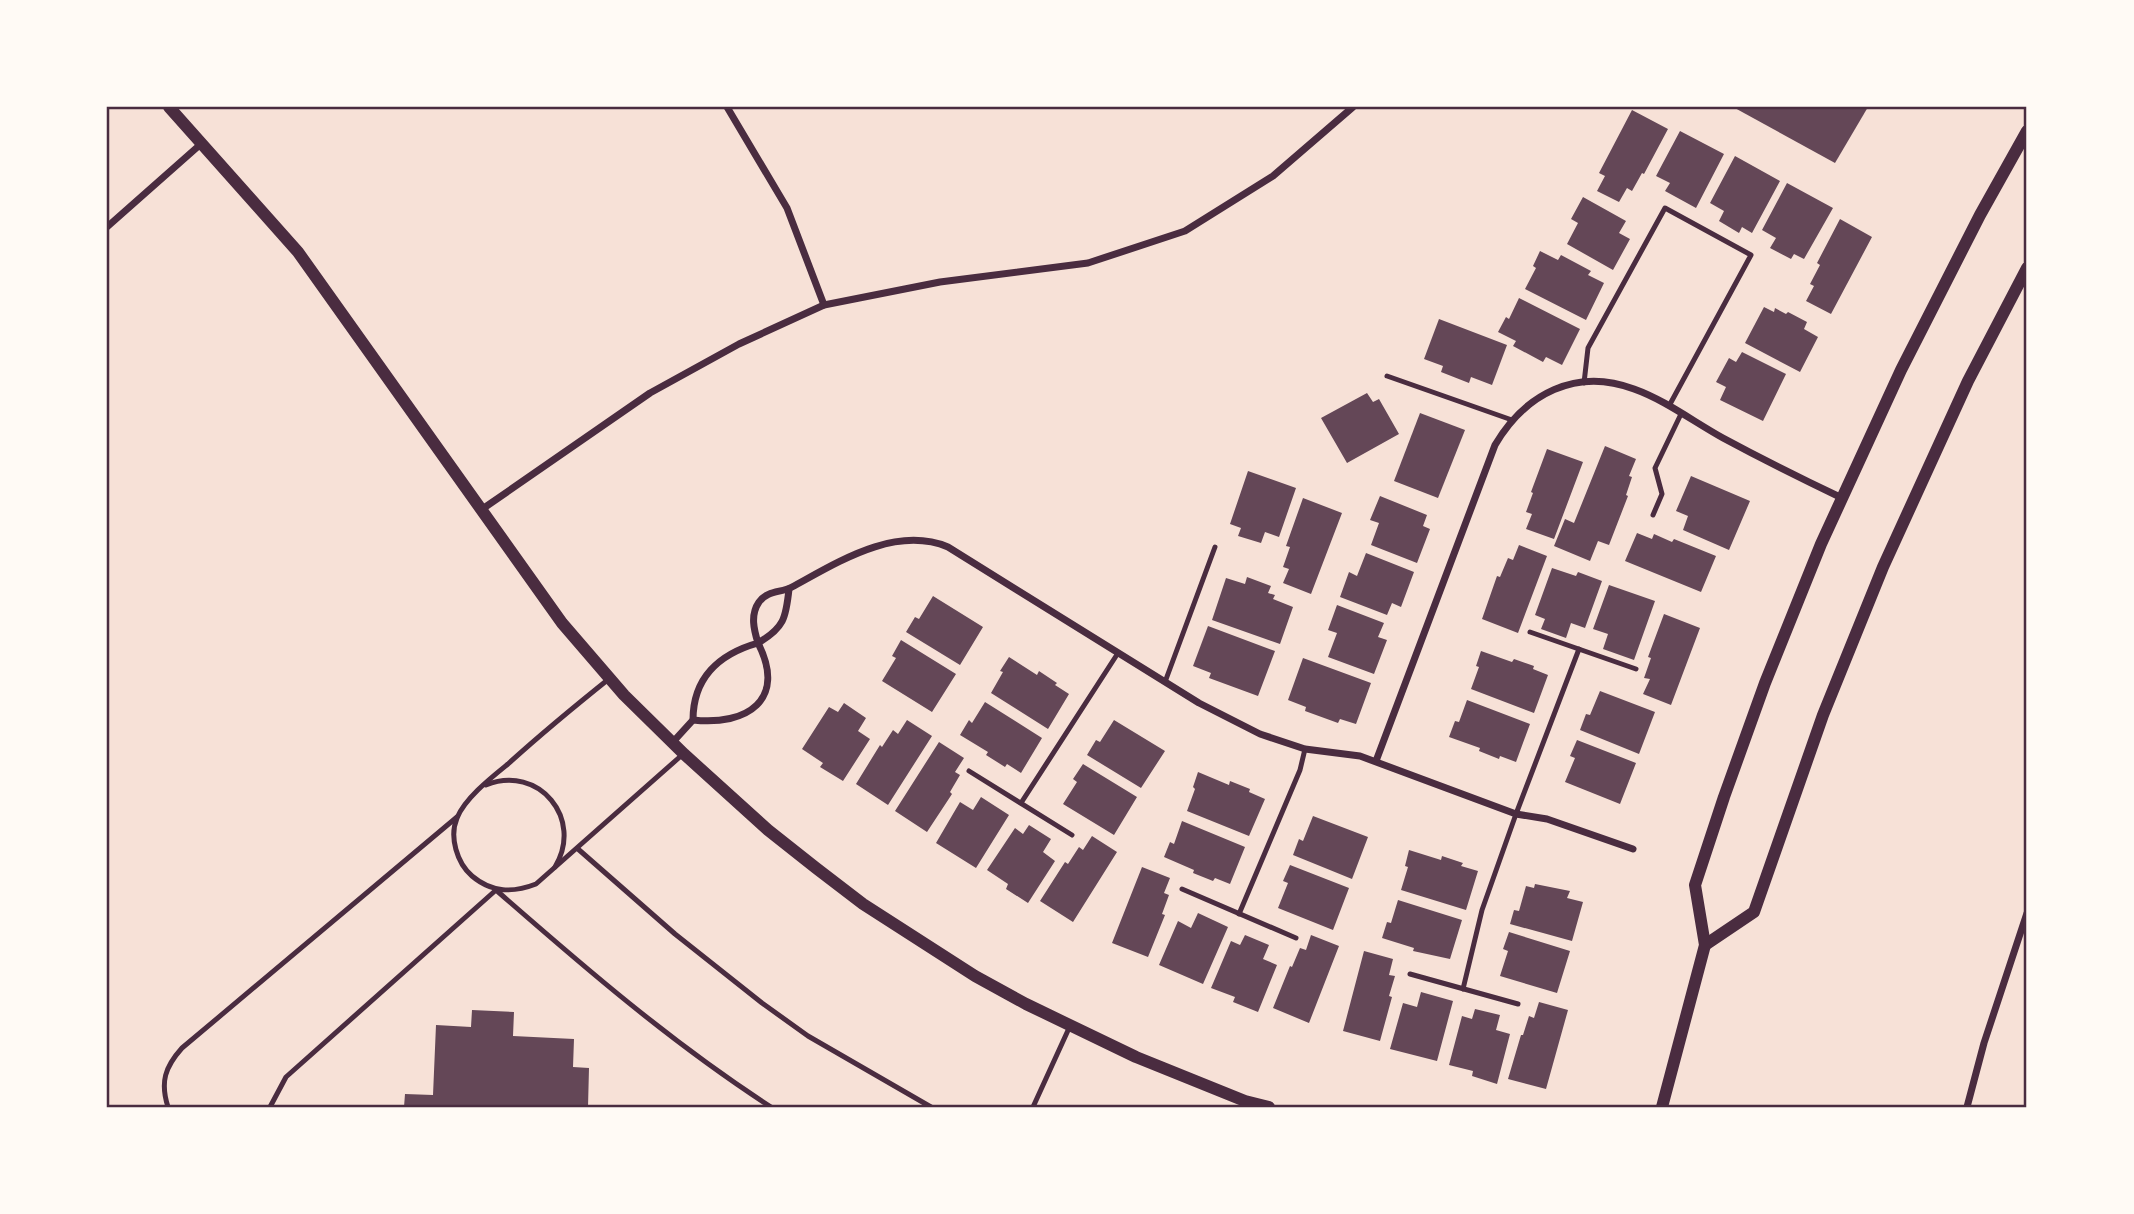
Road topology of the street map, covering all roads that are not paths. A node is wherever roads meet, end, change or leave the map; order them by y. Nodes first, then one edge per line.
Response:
1 (169, 107) edge
2 (727, 107) edge
3 (1353, 107) edge
4 (2027, 131) edge
5 (203, 142) junction
6 (107, 228) edge
7 (2027, 268) edge
8 (824, 305) junction
9 (1387, 376) dead end
10 (1584, 383) junction
11 (1669, 407) junction
12 (1681, 414) junction
13 (1512, 420) junction
14 (1842, 498) junction
15 (481, 510) junction
16 (1653, 514) dead end
17 (1215, 547) dead end
18 (789, 589) junction
19 (1530, 632) dead end
20 (758, 643) junction
21 (1579, 649) junction
22 (1118, 653) junction
23 (1636, 669) dead end
24 (610, 678) junction
25 (1165, 682) junction
26 (694, 720) junction
27 (672, 743) junction
28 (1305, 749) junction
29 (684, 754) junction
30 (1376, 761) junction
31 (969, 771) dead end
32 (480, 788) junction
33 (1021, 803) junction
34 (1516, 814) junction
35 (457, 817) junction
36 (1072, 835) dead end
37 (578, 849) junction
38 (1633, 849) dead end
39 (552, 872) junction
40 (1182, 889) dead end
41 (496, 890) junction
42 (2027, 913) edge
43 (1239, 914) junction
44 (1296, 938) dead end
45 (1705, 945) junction
46 (1410, 974) dead end
47 (1463, 989) junction
48 (1517, 1004) dead end
49 (1070, 1026) junction
50 (168, 1107) edge
51 (270, 1107) edge
52 (771, 1107) edge
53 (931, 1107) edge
54 (1032, 1107) edge
55 (1269, 1107) edge
56 (1662, 1107) edge
57 (1967, 1107) edge

1 - 5 street
2 - 8 street
3 - 8 street
4 - 14 street
5 - 6 street
5 - 15 street
7 - 45 street
8 - 15 street
9 - 13 lane
10 - 11 street
10 - 11 lane
10 - 13 street
11 - 12 street
12 - 14 street
12 - 16 lane
13 - 30 street
14 - 45 street
15 - 24 street
17 - 25 lane
18 - 20 street
18 - 20 street
18 - 22 street
19 - 21 lane
20 - 26 street
20 - 26 street
21 - 23 lane
21 - 34 lane
22 - 25 street
22 - 33 lane
24 - 27 street
24 - 32 lane
25 - 28 street
26 - 27 street
27 - 29 street
28 - 30 street
28 - 43 lane
29 - 37 lane
29 - 49 street
30 - 34 street
31 - 33 lane
32 - 35 lane
32 - 39 lane
33 - 36 lane
34 - 38 street
34 - 47 lane
35 - 41 lane
35 - 50 lane
37 - 39 lane
37 - 53 lane
39 - 41 lane
40 - 43 lane
41 - 51 lane
41 - 52 lane
42 - 57 street
43 - 44 lane
45 - 56 street
46 - 47 lane
47 - 48 lane
49 - 54 lane
49 - 55 street

